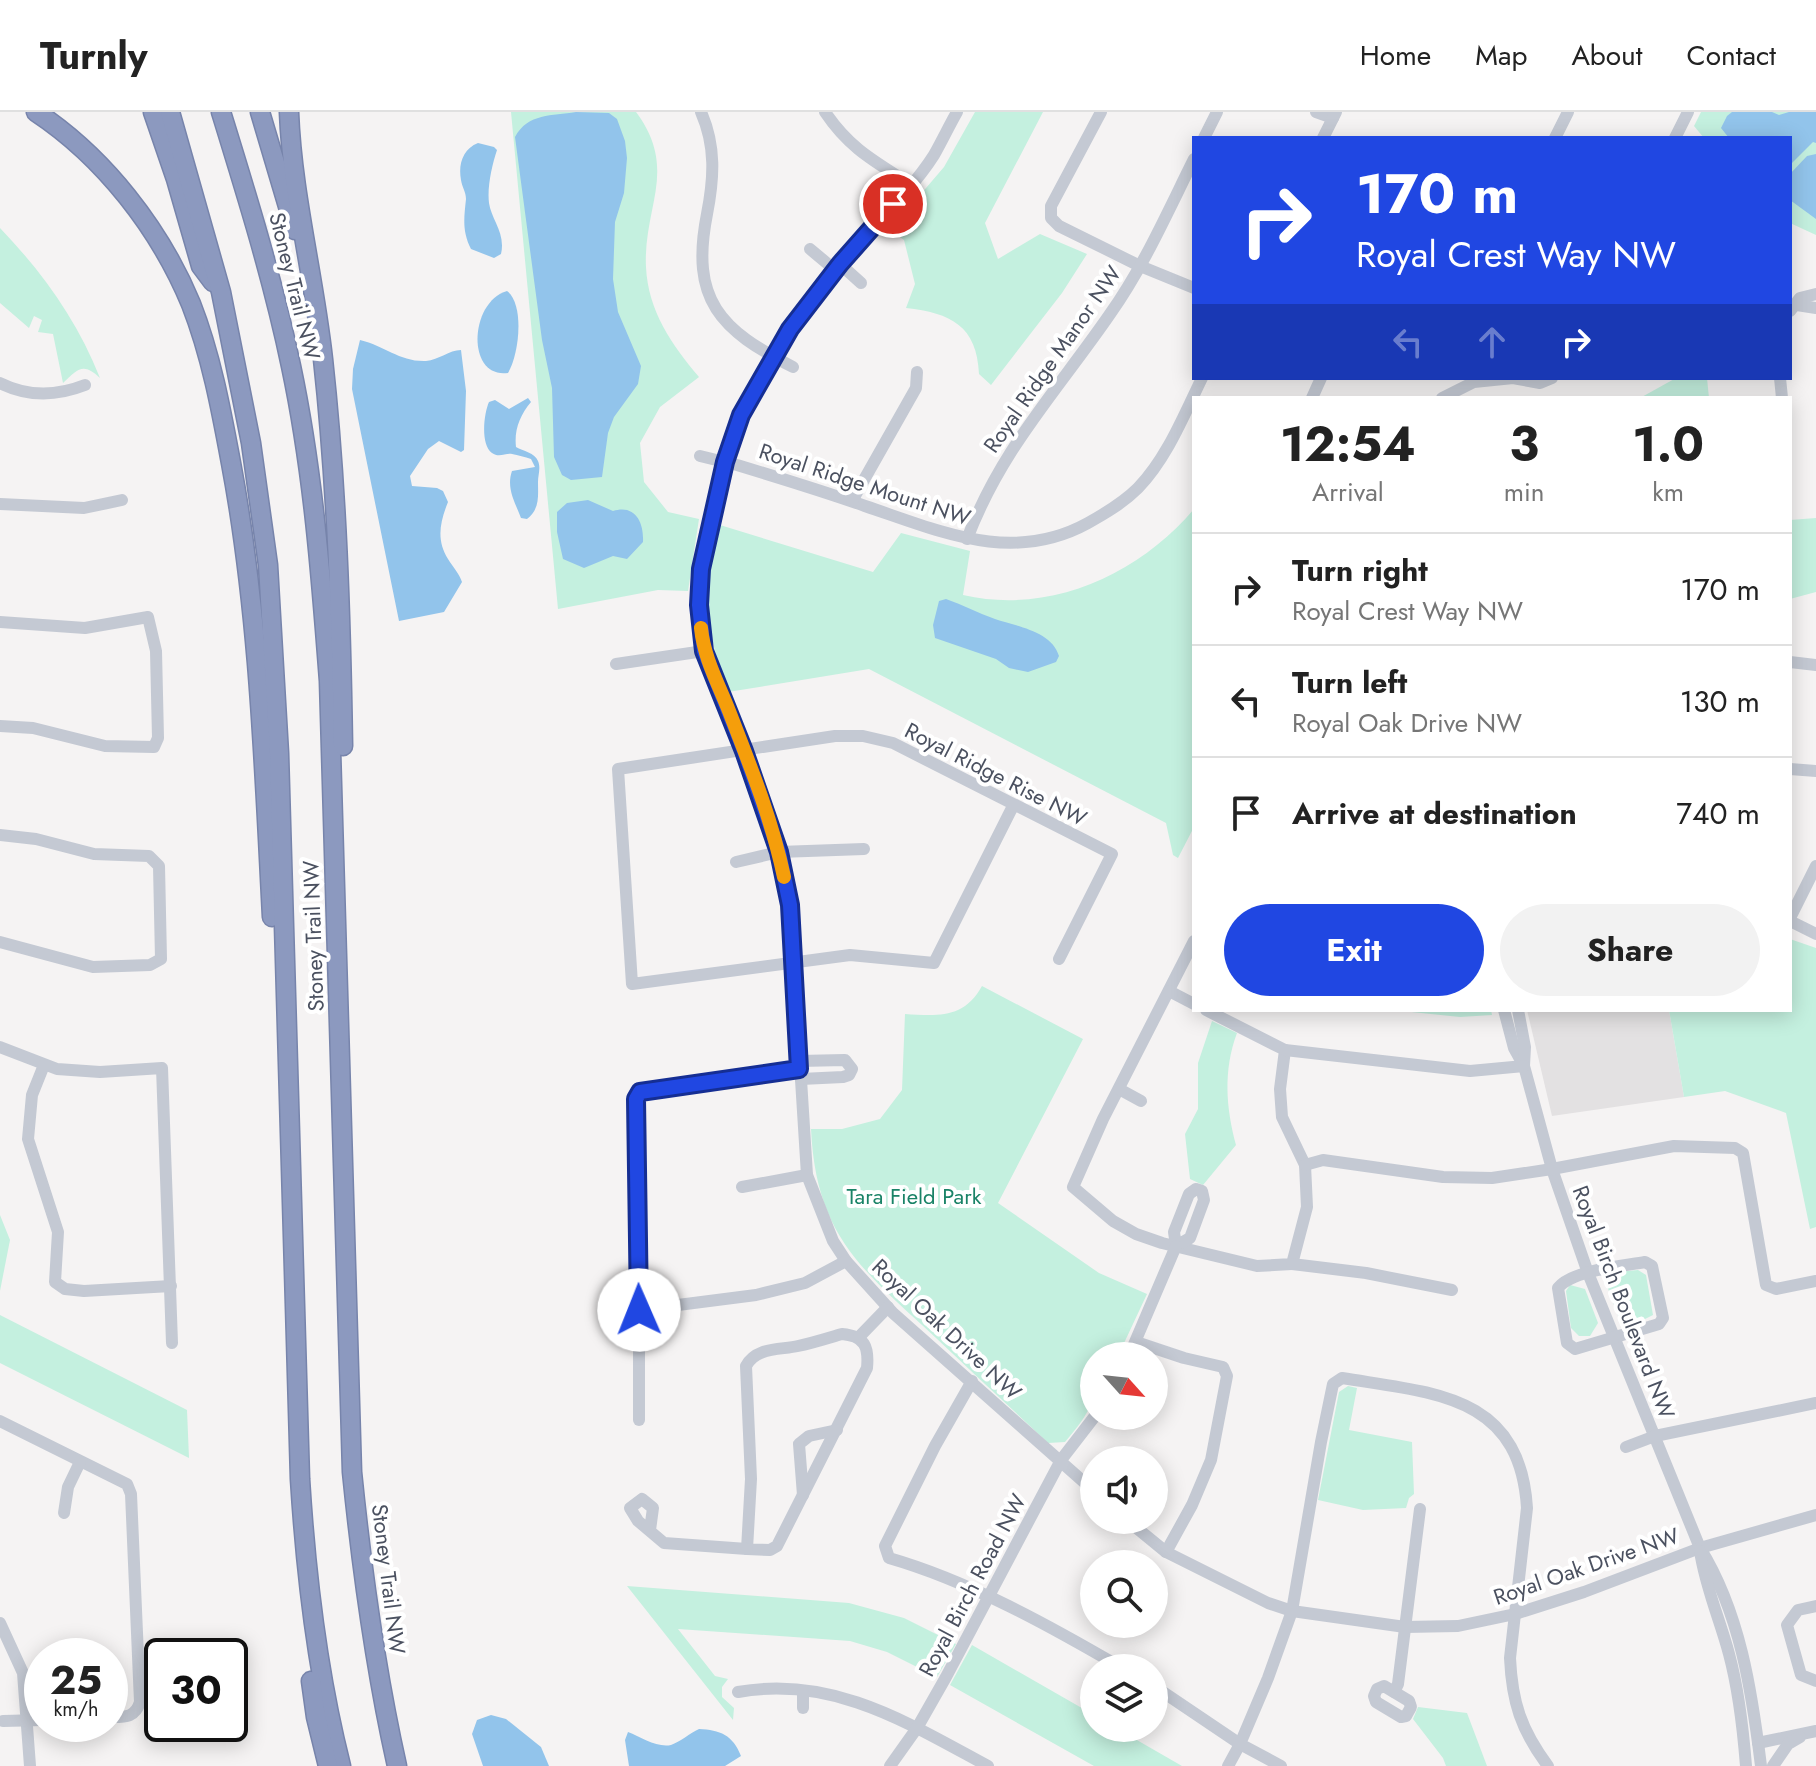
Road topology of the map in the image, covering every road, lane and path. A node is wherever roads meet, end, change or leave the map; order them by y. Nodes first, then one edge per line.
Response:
1 (36, 112) edge
2 (153, 112) edge
3 (170, 112) edge
4 (221, 112) edge
5 (260, 112) edge
6 (289, 112) edge
7 (701, 112) edge
8 (825, 112) edge
9 (957, 112) edge
10 (1101, 112) edge
11 (1217, 112) edge
12 (1316, 112) edge
13 (1568, 112) edge
14 (1687, 112) edge
15 (1334, 115) edge
16 (1205, 136) edge
17 (1324, 136) edge
18 (1556, 136) edge
19 (1676, 136) edge
20 (1192, 163) edge
21 (910, 184) junction
22 (810, 249) dead end
23 (1140, 266) junction
24 (837, 267) junction
25 (861, 283) dead end
26 (1192, 287) edge
27 (221, 292) junction
28 (1816, 294) edge
29 (1793, 308) edge
30 (1816, 308) edge
31 (772, 357) junction
32 (323, 358) junction
33 (793, 367) dead end
34 (917, 372) dead end
35 (1494, 380) edge
36 (1524, 380) edge
37 (1547, 380) edge
38 (0, 383) edge
39 (85, 385) dead end
40 (1446, 396) edge
41 (1192, 397) edge
42 (700, 456) dead end
43 (725, 462) junction
44 (122, 500) dead end
45 (852, 501) junction
46 (0, 504) edge
47 (967, 539) junction
48 (0, 622) edge
49 (704, 651) junction
50 (1792, 662) edge
51 (616, 664) dead end
52 (1816, 665) edge
53 (0, 726) edge
54 (744, 751) junction
55 (1792, 769) edge
56 (1816, 771) edge
57 (1013, 806) junction
58 (0, 835) edge
59 (864, 849) dead end
60 (779, 852) junction
61 (736, 862) dead end
62 (1816, 866) edge
63 (1792, 915) edge
64 (1792, 920) edge
65 (1816, 934) edge
66 (0, 942) edge
67 (1192, 945) edge
68 (1059, 959) dead end
69 (794, 962) junction
70 (285, 989) junction
71 (1169, 991) junction
72 (1192, 1003) edge
73 (339, 1005) junction
74 (1210, 1012) edge
75 (1505, 1012) edge
76 (1518, 1012) edge
77 (0, 1047) edge
78 (1285, 1050) junction
79 (44, 1065) junction
80 (1524, 1066) junction
81 (800, 1070) junction
82 (1119, 1089) junction
83 (1141, 1101) dead end
84 (1305, 1165) junction
85 (1552, 1169) junction
86 (807, 1175) junction
87 (742, 1187) dead end
88 (1176, 1246) junction
89 (846, 1261) junction
90 (1292, 1264) junction
91 (1588, 1273) junction
92 (1816, 1281) edge
93 (171, 1286) junction
94 (1452, 1290) dead end
95 (639, 1310) junction
96 (891, 1310) junction
97 (1614, 1337) junction
98 (862, 1340) junction
99 (1136, 1342) edge
100 (172, 1343) dead end
101 (1168, 1351) edge
102 (972, 1381) junction
103 (1816, 1403) edge
104 (639, 1420) dead end
105 (0, 1421) edge
106 (837, 1430) junction
107 (1084, 1430) edge
108 (1655, 1436) junction
109 (1626, 1447) dead end
110 (1061, 1460) junction
111 (80, 1462) junction
112 (1080, 1478) edge
113 (803, 1495) junction
114 (1420, 1509) dead end
115 (64, 1513) dead end
116 (1816, 1515) edge
117 (650, 1530) dead end
118 (1144, 1534) edge
119 (1700, 1548) junction
120 (747, 1549) junction
121 (1164, 1550) edge
122 (1167, 1550) edge
123 (1168, 1553) edge
124 (305, 1556) junction
125 (988, 1598) junction
126 (1816, 1606) edge
127 (1292, 1611) junction
128 (1515, 1614) junction
129 (0, 1623) edge
130 (1405, 1627) junction
131 (1098, 1654) edge
132 (1816, 1681) edge
133 (24, 1685) edge
134 (803, 1691) junction
135 (738, 1692) dead end
136 (1394, 1692) dead end
137 (1168, 1695) edge
138 (803, 1708) dead end
139 (128, 1717) edge
140 (3, 1721) dead end
141 (24, 1721) edge
142 (917, 1728) junction
143 (1811, 1732) edge
144 (28, 1742) edge
145 (1758, 1743) junction
146 (1240, 1744) junction
147 (30, 1766) edge
148 (328, 1766) edge
149 (341, 1766) edge
150 (397, 1766) edge
151 (890, 1766) edge
152 (988, 1766) edge
153 (1228, 1766) edge
154 (1281, 1766) edge
155 (1548, 1766) edge
156 (1746, 1766) edge
157 (1761, 1766) edge
158 (1773, 1766) edge

1 - 70 highway
2 - 27 highway
3 - 27 highway, Stoney Trail NW
4 - 73 highway, Stoney Trail NW
5 - 32 highway
6 - 32 highway
7 - 31 street
8 - 21 street
9 - 21 street, Royal Oak Drive NW
10 - 23 street
11 - 16 street
12 - 15 street
13 - 18 street
14 - 19 street
15 - 17 street
20 - 23 street, Royal Ridge Manor NW
21 - 24 street, Royal Oak Drive NW
22 - 24 street
23 - 26 street
23 - 47 street, Royal Ridge Manor NW
24 - 25 street
24 - 31 street, Royal Oak Drive NW
27 - 70 highway, Stoney Trail NW
28 - 29 street
29 - 30 street
31 - 33 street
31 - 43 street, Royal Oak Drive NW
32 - 73 highway
34 - 45 street
35 - 40 street
36 - 37 street
38 - 39 street
41 - 47 street, Royal Ridge Mount NW
42 - 43 street, Royal Ridge Mount NW
43 - 45 street, Royal Ridge Mount NW
43 - 49 street, Royal Oak Drive NW
44 - 46 street
45 - 47 street, Royal Ridge Mount NW
48 - 53 street
49 - 51 street
49 - 54 street, Royal Oak Drive NW
50 - 52 street
54 - 57 street, Royal Ridge Rise NW
54 - 60 street, Royal Oak Drive NW
54 - 69 street, Royal Ridge Rise NW
55 - 56 street
57 - 68 street, Royal Ridge Rise NW
57 - 69 street
58 - 66 street
59 - 60 street
60 - 61 street
60 - 69 street, Royal Oak Drive NW
62 - 63 street
64 - 65 street
67 - 71 street
69 - 81 street, Royal Oak Drive NW
70 - 124 highway, Stoney Trail NW
71 - 72 street
71 - 82 street
73 - 150 highway, Stoney Trail NW
74 - 78 street
75 - 80 street, Royal Birch Boulevard NW
76 - 80 street, Royal Birch Boulevard NW
77 - 79 street
78 - 80 street
78 - 84 street
79 - 93 street
79 - 93 street
80 - 85 street, Royal Birch Boulevard NW
81 - 86 street, Royal Oak Drive NW
81 - 95 street
82 - 83 street
82 - 88 street
84 - 85 street
84 - 90 street
85 - 91 street, Royal Birch Boulevard NW
85 - 92 street
86 - 87 street
86 - 89 street, Royal Oak Drive NW
88 - 90 street
88 - 99 street
89 - 95 street
89 - 96 street, Royal Oak Drive NW
90 - 94 street
91 - 97 street, Royal Birch Boulevard NW
91 - 97 street
91 - 97 street
93 - 100 street
95 - 104 street
96 - 98 street
96 - 102 street, Royal Oak Drive NW
97 - 108 street, Royal Birch Boulevard NW
98 - 106 street
98 - 120 street
101 - 122 street
102 - 110 street, Royal Oak Drive NW
102 - 125 street
103 - 108 street
105 - 111 street
106 - 113 street
106 - 113 street
107 - 110 street, Royal Birch Road NW
108 - 109 street
108 - 119 street, Royal Birch Boulevard NW
110 - 112 street, Royal Oak Drive NW
110 - 125 street, Royal Birch Road NW
111 - 115 street
111 - 139 street
113 - 120 street
114 - 130 street
116 - 119 street, Royal Oak Drive NW
117 - 120 street
118 - 121 street, Royal Oak Drive NW
119 - 128 street, Royal Oak Drive NW
119 - 145 street, Royal Birch Boulevard NW
119 - 156 street, Royal Birch Boulevard NW
123 - 127 street, Royal Oak Drive NW
124 - 148 highway
124 - 149 highway, Stoney Trail NW
125 - 131 street
125 - 142 street, Royal Birch Road NW
126 - 132 street
127 - 128 street
127 - 130 street, Royal Oak Drive NW
127 - 146 street
128 - 130 street, Royal Oak Drive NW
128 - 155 street
129 - 133 street
130 - 136 street
134 - 135 street
134 - 138 street
134 - 142 street
137 - 146 street
140 - 141 street
142 - 151 street, Royal Birch Road NW
142 - 152 street
143 - 145 street
143 - 158 street
144 - 147 street
145 - 157 street, Royal Birch Boulevard NW
146 - 153 street
146 - 154 street

